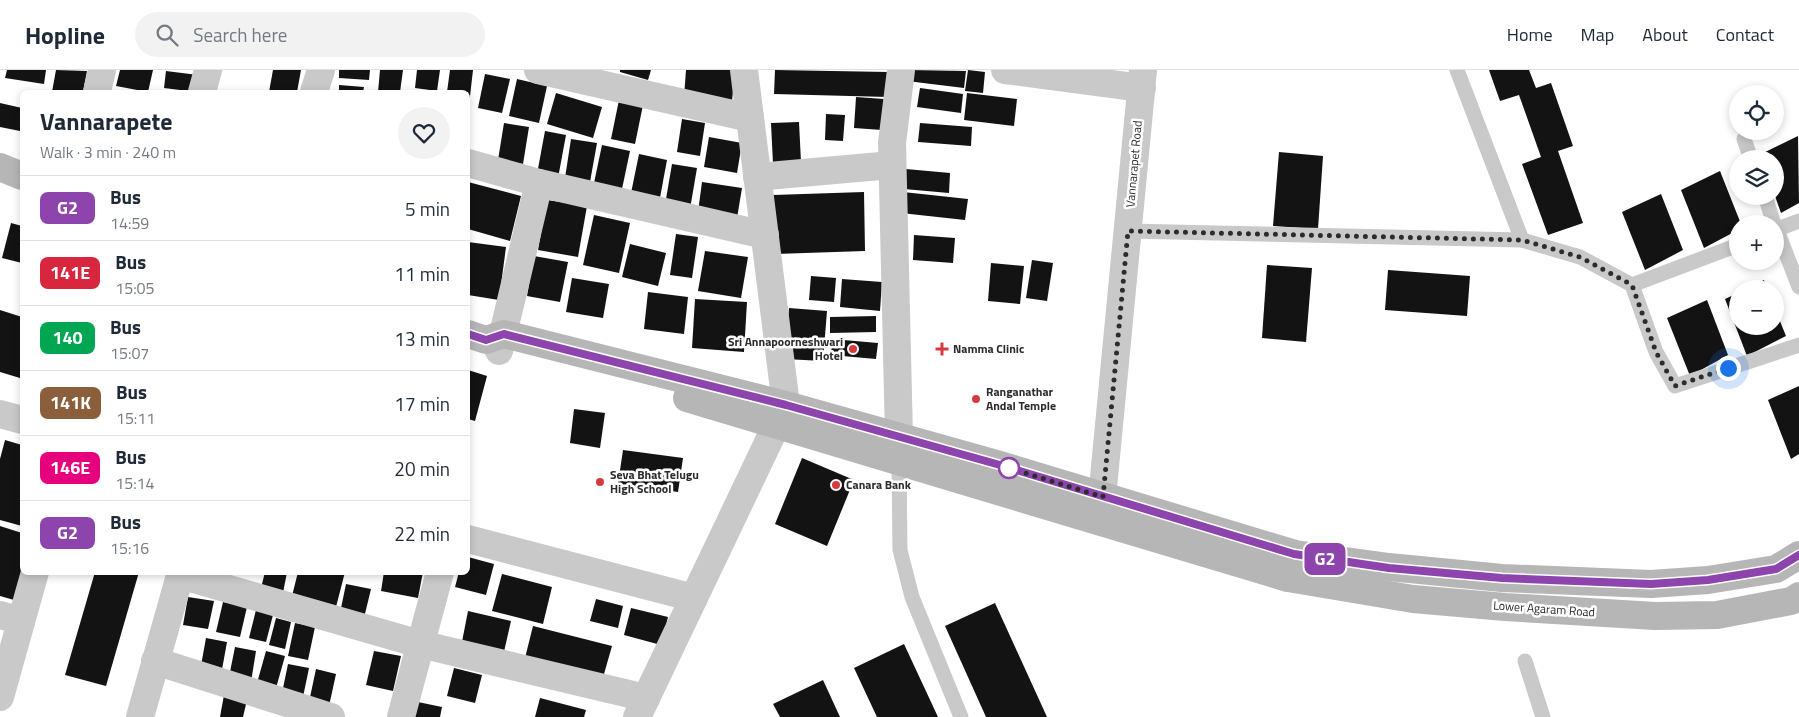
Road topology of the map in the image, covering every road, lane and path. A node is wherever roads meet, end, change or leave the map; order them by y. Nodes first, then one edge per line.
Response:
1 (102, 70) edge
2 (208, 70) edge
3 (321, 70) edge
4 (538, 70) edge
5 (744, 70) edge
6 (901, 70) edge
7 (1005, 70) edge
8 (1457, 70) edge
9 (1142, 79) edge
10 (97, 90) edge
11 (203, 90) edge
12 (315, 90) edge
13 (750, 118) junction
14 (470, 164) edge
15 (892, 165) junction
16 (0, 167) edge
17 (20, 175) edge
18 (757, 177) junction
19 (539, 183) junction
20 (1799, 221) edge
21 (1784, 225) edge
22 (1128, 231) junction
23 (764, 235) junction
24 (1522, 240) junction
25 (1729, 247) edge
26 (1784, 250) edge
27 (1632, 285) junction
28 (1799, 287) edge
29 (489, 340) edge
30 (1799, 345) edge
31 (0, 414) edge
32 (781, 415) junction
33 (20, 419) edge
34 (899, 449) junction
35 (1101, 509) junction
36 (470, 540) edge
37 (1799, 555) edge
38 (33, 575) edge
39 (181, 575) edge
40 (184, 575) edge
41 (439, 575) edge
42 (1799, 596) edge
43 (694, 598) junction
44 (11, 618) edge
45 (420, 644) junction
46 (155, 661) junction
47 (1525, 661) dead end
48 (0, 697) edge
49 (642, 707) edge
50 (140, 717) edge
51 (331, 717) edge
52 (401, 717) edge
53 (962, 717) edge
54 (1543, 717) edge

1 - 10 street
2 - 11 street
3 - 12 street
4 - 13 street
5 - 13 street
6 - 15 street
7 - 9 street
8 - 24 lane
9 - 22 street, Vannarapet Road
13 - 18 street
14 - 19 street
15 - 18 street
15 - 34 street
16 - 17 main road
18 - 23 street
19 - 23 street
19 - 29 street
20 - 21 lane
22 - 24 lane
22 - 35 street, Vannarapet Road
23 - 32 street
24 - 27 lane
25 - 27 lane
26 - 28 lane
27 - 30 lane
29 - 32 main road
31 - 33 street
32 - 34 main road
32 - 43 street
34 - 35 main road
34 - 53 lane
35 - 37 main road
35 - 42 main road, Lower Agaram Road
36 - 43 street
38 - 44 street
39 - 46 street
40 - 45 street
41 - 45 street
43 - 49 street
44 - 48 street
45 - 49 street
45 - 52 street
46 - 50 street
46 - 51 street
47 - 54 lane

